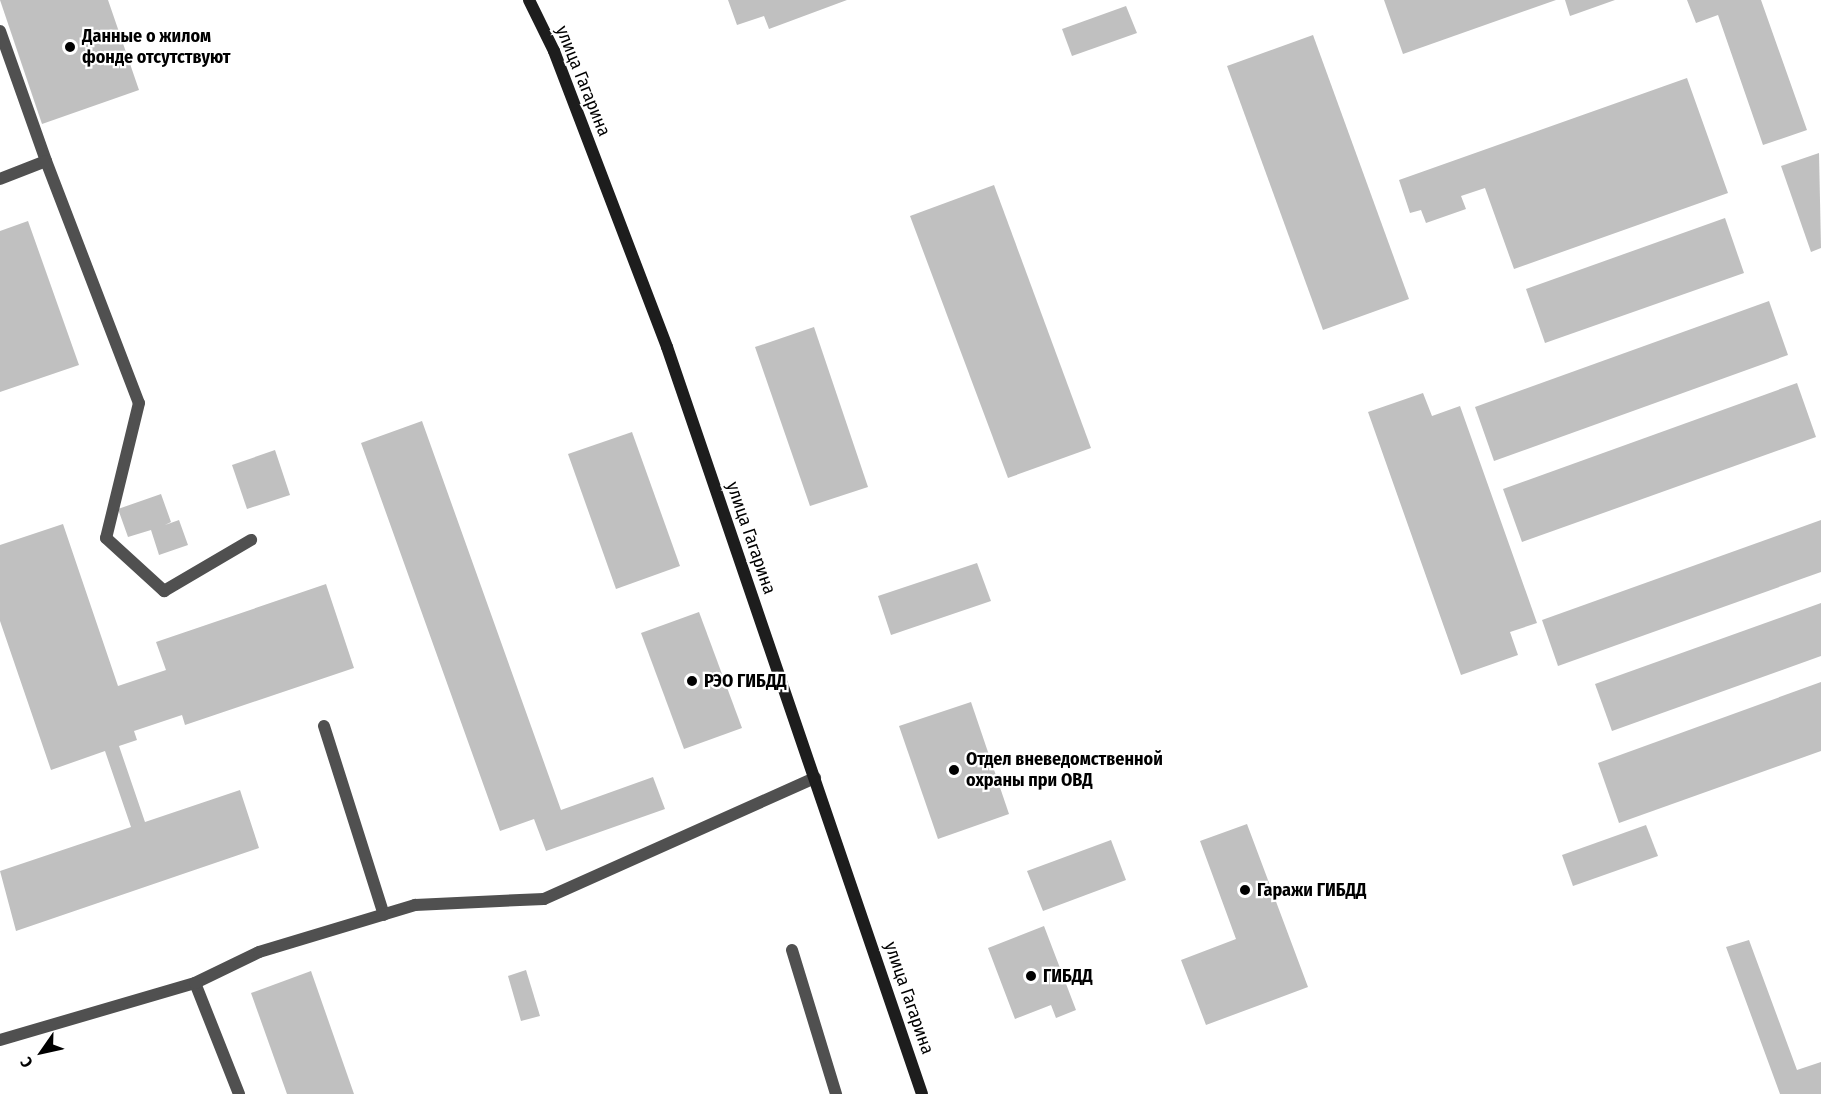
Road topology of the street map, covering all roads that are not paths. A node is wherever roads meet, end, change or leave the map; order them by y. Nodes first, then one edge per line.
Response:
1 (529, 0) edge
2 (0, 31) edge
3 (46, 161) junction
4 (0, 179) edge
5 (251, 540) dead end
6 (324, 726) dead end
7 (815, 778) junction
8 (384, 915) junction
9 (792, 950) dead end
10 (195, 983) junction
11 (0, 1040) edge
12 (239, 1094) edge
13 (836, 1094) edge
14 (922, 1094) edge

1 - 7 street, улица Гагарина
2 - 3 lane
3 - 4 lane
3 - 5 lane
6 - 8 lane
7 - 8 lane
7 - 14 street, улица Гагарина
8 - 10 lane
9 - 13 lane
10 - 11 lane
10 - 12 lane

